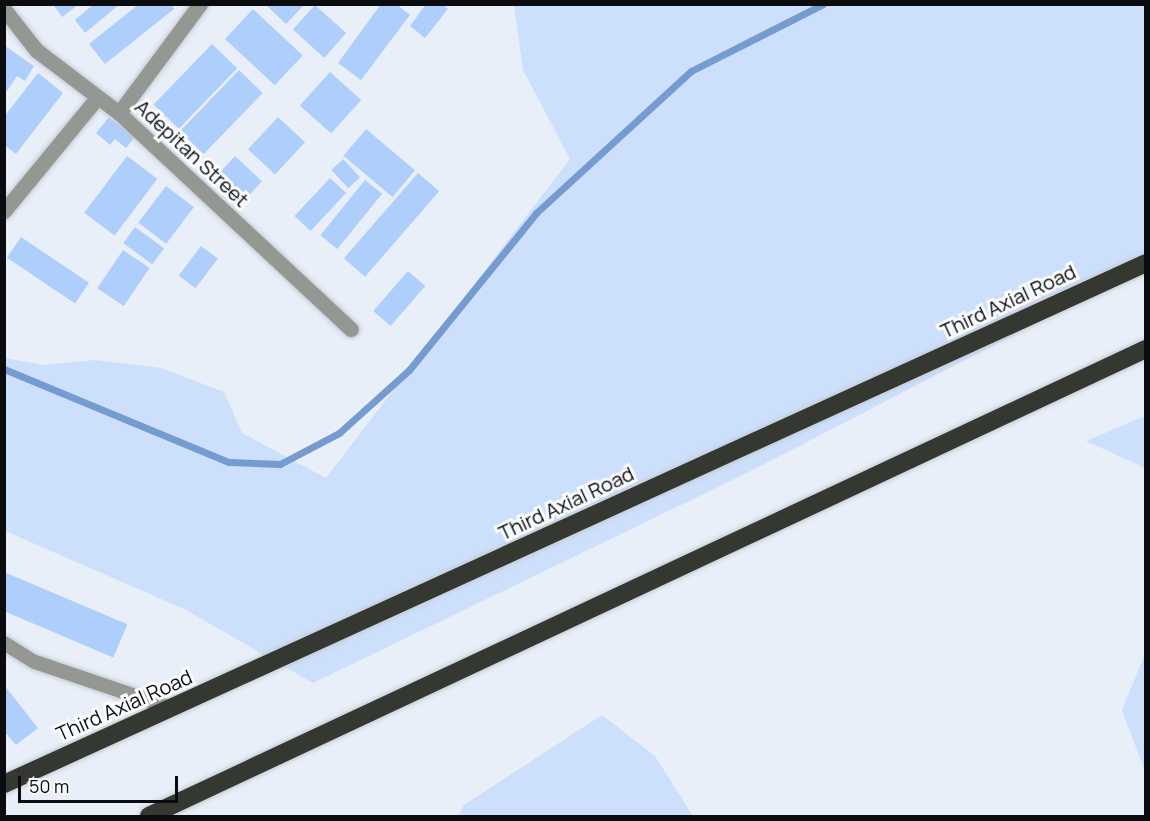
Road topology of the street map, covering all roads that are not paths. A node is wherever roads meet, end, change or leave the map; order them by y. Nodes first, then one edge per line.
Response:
1 (200, 4) edge
2 (4, 9) edge
3 (96, 99) junction
4 (119, 113) junction
5 (4, 211) edge
6 (1146, 263) edge
7 (351, 329) dead end
8 (1146, 349) edge
9 (4, 643) edge
10 (171, 708) junction
11 (4, 784) edge
12 (148, 816) edge

1 - 4 street
2 - 3 street, Adepitan Street
3 - 4 street, Adepitan Street
3 - 5 street
4 - 7 street, Adepitan Street
6 - 10 highway, Third Axial Road
8 - 12 highway
9 - 10 lane
10 - 11 highway, Third Axial Road

